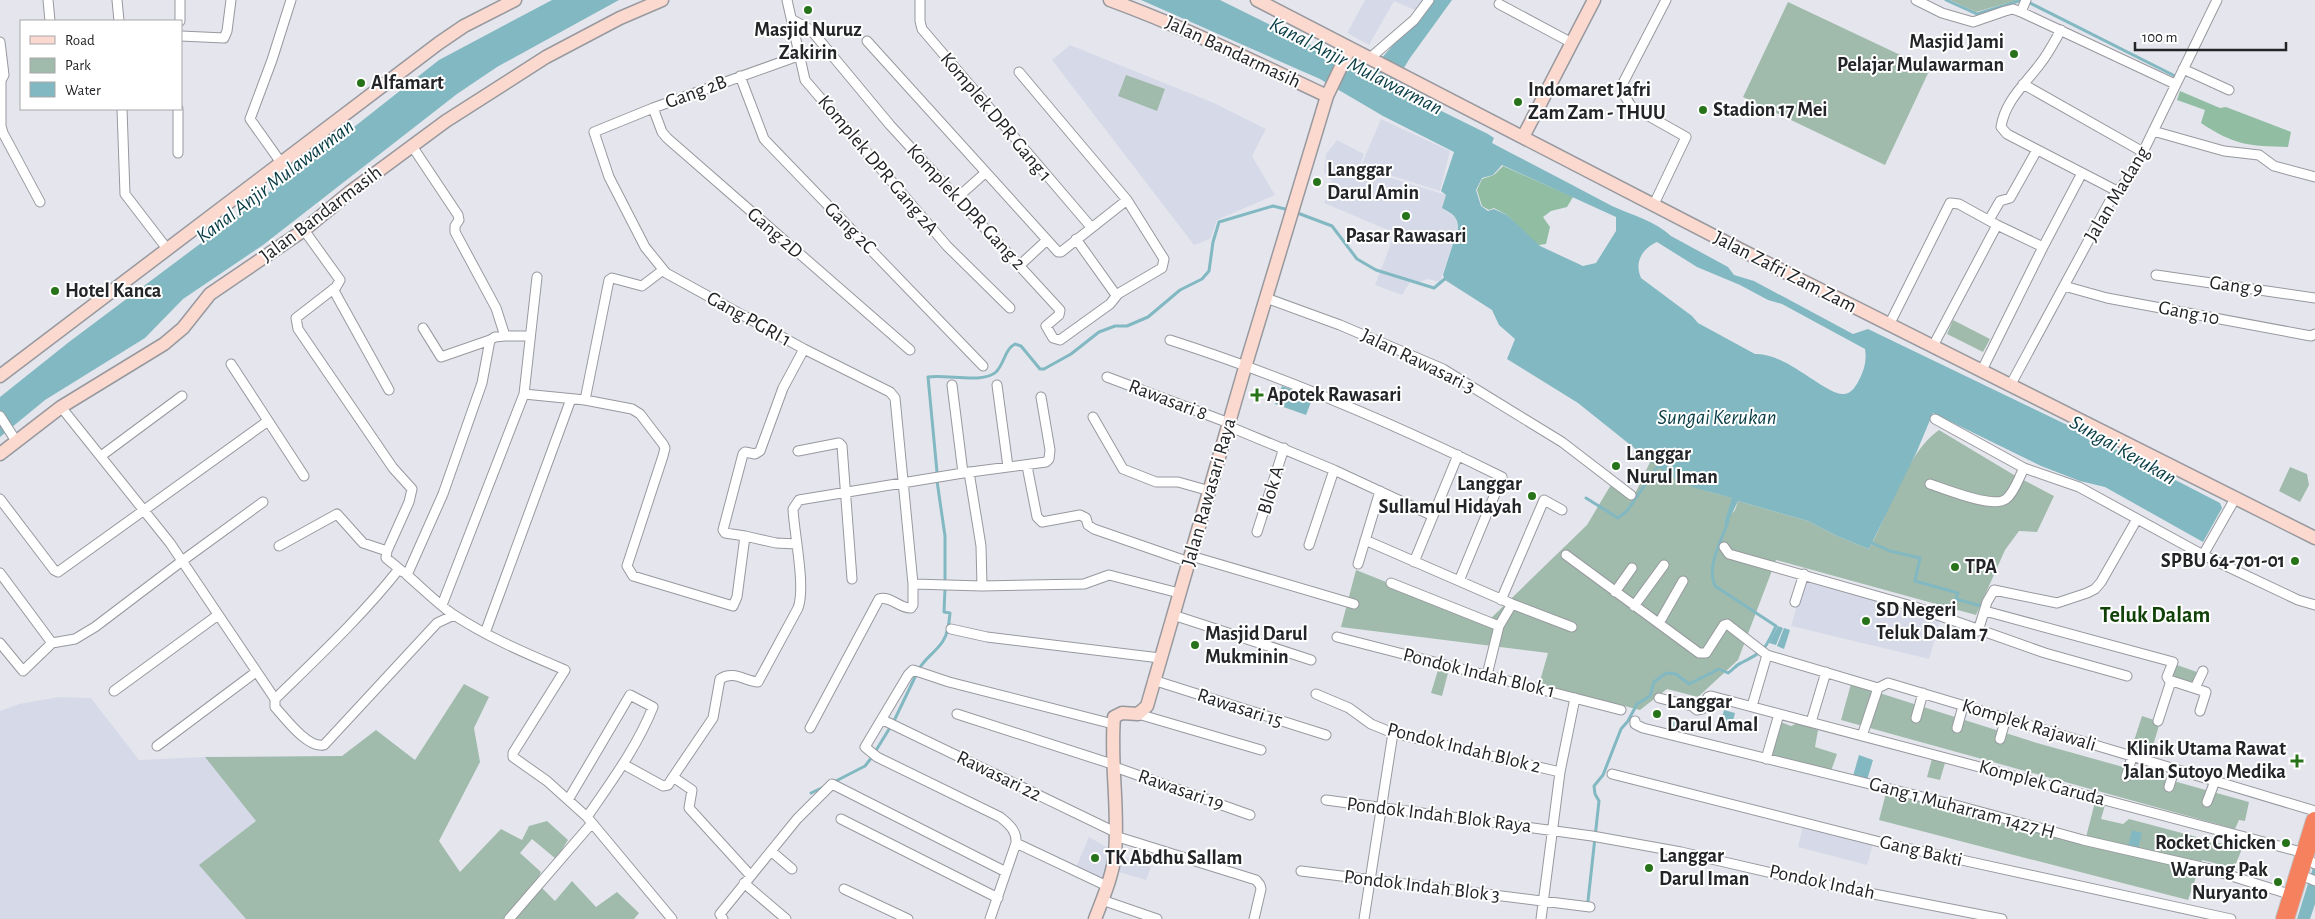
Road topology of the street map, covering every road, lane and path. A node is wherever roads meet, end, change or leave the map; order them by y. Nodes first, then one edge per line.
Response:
1 (48, 0) edge
2 (117, 0) edge
3 (180, 0) edge
4 (231, 0) edge
5 (291, 0) edge
6 (514, 0) edge
7 (662, 0) edge
8 (787, 0) edge
9 (920, 0) edge
10 (1110, 0) edge
11 (1257, 0) edge
12 (1429, 0) edge
13 (1594, 0) edge
14 (1666, 0) edge
15 (1916, 0) edge
16 (2026, 0) edge
17 (2218, 0) edge
18 (1499, 4) dead end
19 (2021, 12) junction
20 (50, 20) edge
21 (118, 20) edge
22 (180, 20) edge
23 (793, 20) junction
24 (2061, 30) junction
25 (182, 36) edge
26 (867, 41) dead end
27 (0, 42) edge
28 (1572, 43) junction
29 (1349, 52) junction
30 (798, 56) junction
31 (1372, 59) junction
32 (2183, 69) junction
33 (1019, 72) dead end
34 (740, 76) junction
35 (1, 81) edge
36 (2023, 84) junction
37 (2176, 84) junction
38 (2229, 90) dead end
39 (1327, 94) junction
40 (653, 108) junction
41 (122, 110) edge
42 (178, 110) edge
43 (2153, 131) junction
44 (594, 132) joint
45 (1523, 137) junction
46 (412, 146) junction
47 (2037, 150) junction
48 (2143, 152) junction
49 (178, 153) dead end
50 (282, 164) junction
51 (985, 173) junction
52 (2082, 173) junction
53 (2315, 177) edge
54 (2117, 191) junction
55 (957, 198) junction
56 (1128, 200) junction
57 (40, 202) dead end
58 (1654, 204) junction
59 (1993, 222) junction
60 (1091, 227) junction
61 (304, 230) junction
62 (1076, 239) junction
63 (1047, 240) junction
64 (2042, 247) junction
65 (168, 250) junction
66 (1019, 266) junction
67 (663, 270) junction
68 (2156, 275) dead end
69 (537, 277) dead end
70 (2064, 286) junction
71 (333, 289) junction
72 (1118, 294) junction
73 (1266, 298) junction
74 (2315, 298) edge
75 (1010, 308) dead end
76 (1889, 325) junction
77 (423, 328) dead end
78 (2315, 334) edge
79 (505, 336) junction
80 (530, 336) junction
81 (490, 340) junction
82 (1170, 340) dead end
83 (1933, 346) junction
84 (804, 349) junction
85 (910, 350) dead end
86 (230, 364) dead end
87 (1246, 364) junction
88 (983, 366) dead end
89 (1982, 370) junction
90 (0, 376) edge
91 (1107, 377) dead end
92 (2011, 384) junction
93 (952, 385) dead end
94 (997, 385) dead end
95 (389, 390) dead end
96 (524, 394) junction
97 (182, 396) dead end
98 (1041, 396) dead end
99 (571, 399) junction
100 (585, 400) junction
101 (61, 407) junction
102 (0, 416) edge
103 (1093, 417) dead end
104 (1935, 420) dead end
105 (268, 421) junction
106 (1228, 425) junction
107 (16, 441) junction
108 (1284, 448) junction
109 (798, 451) dead end
110 (0, 454) edge
111 (1458, 455) junction
112 (101, 456) junction
113 (1027, 466) junction
114 (1008, 467) junction
115 (2024, 468) junction
116 (1334, 470) junction
117 (966, 472) junction
118 (304, 476) dead end
119 (903, 484) junction
120 (1930, 484) dead end
121 (1210, 491) junction
122 (1380, 491) junction
123 (847, 492) junction
124 (1631, 495) dead end
125 (2236, 497) junction
126 (0, 499) edge
127 (263, 502) dead end
128 (144, 510) junction
129 (1562, 510) dead end
130 (1433, 516) junction
131 (2137, 519) junction
132 (1257, 532) dead end
133 (745, 536) junction
134 (2315, 538) edge
135 (1365, 540) junction
136 (797, 544) junction
137 (1310, 545) dead end
138 (279, 546) dead end
139 (1724, 547) dead end
140 (387, 551) junction
141 (2203, 554) junction
142 (1566, 555) dead end
143 (1190, 559) junction
144 (182, 560) junction
145 (1414, 562) junction
146 (1358, 564) dead end
147 (1664, 565) dead end
148 (1632, 568) dead end
149 (399, 569) junction
150 (0, 574) edge
151 (1804, 574) junction
152 (407, 575) junction
153 (852, 579) dead end
154 (1460, 581) junction
155 (1682, 581) dead end
156 (1391, 583) dead end
157 (913, 584) junction
158 (982, 586) junction
159 (1615, 592) junction
160 (1179, 593) junction
161 (1501, 600) junction
162 (1795, 602) dead end
163 (1354, 604) dead end
164 (1512, 604) junction
165 (442, 605) junction
166 (2315, 605) edge
167 (1634, 606) junction
168 (1986, 607) junction
169 (454, 614) junction
170 (218, 615) junction
171 (1173, 615) junction
172 (1659, 623) junction
173 (1499, 626) junction
174 (1572, 627) dead end
175 (951, 629) dead end
176 (1978, 630) junction
177 (485, 633) junction
178 (1337, 637) dead end
179 (0, 643) edge
180 (52, 643) junction
181 (1764, 652) junction
182 (1160, 658) junction
183 (1311, 660) dead end
184 (2203, 670) dead end
185 (256, 672) junction
186 (1826, 672) junction
187 (1487, 675) junction
188 (2127, 676) dead end
189 (1153, 680) junction
190 (2171, 681) junction
191 (1882, 685) junction
192 (2196, 688) junction
193 (114, 691) dead end
194 (1316, 694) dead end
195 (1924, 694) junction
196 (1575, 698) junction
197 (1659, 698) dead end
198 (275, 699) junction
199 (1752, 706) junction
200 (1964, 706) junction
201 (1621, 710) dead end
202 (2200, 711) dead end
203 (958, 714) dead end
204 (1138, 714) junction
205 (1779, 714) junction
206 (1916, 718) dead end
207 (2006, 718) junction
208 (883, 720) junction
209 (2158, 720) dead end
210 (1635, 722) dead end
211 (1812, 722) junction
212 (1113, 724) junction
213 (810, 728) dead end
214 (1957, 728) dead end
215 (1393, 733) junction
216 (1326, 735) dead end
217 (1862, 736) junction
218 (2000, 739) dead end
219 (157, 746) dead end
220 (1261, 750) dead end
221 (2132, 757) junction
222 (1766, 758) junction
223 (623, 764) junction
224 (1112, 765) junction
225 (2174, 770) junction
226 (1560, 772) junction
227 (1612, 774) dead end
228 (673, 777) junction
229 (2126, 778) dead end
230 (2215, 781) junction
231 (2168, 787) dead end
232 (568, 800) junction
233 (1326, 800) dead end
234 (2207, 802) dead end
235 (1380, 808) junction
236 (2315, 811) edge
237 (1250, 815) dead end
238 (841, 819) dead end
239 (589, 820) junction
240 (2315, 822) edge
241 (1553, 830) junction
242 (1115, 834) junction
243 (1016, 843) junction
244 (770, 851) junction
245 (2308, 867) edge
246 (792, 869) dead end
247 (1301, 871) dead end
248 (1006, 872) junction
249 (750, 874) junction
250 (1370, 880) junction
251 (744, 884) junction
252 (1107, 886) junction
253 (844, 889) dead end
254 (2292, 895) junction
255 (998, 898) junction
256 (1102, 900) junction
257 (1543, 900) junction
258 (1590, 907) dead end
259 (2289, 917) edge
260 (509, 919) edge
261 (672, 919) edge
262 (723, 919) edge
263 (786, 919) edge
264 (908, 919) edge
265 (990, 919) edge
266 (1095, 919) edge
267 (1157, 919) edge
268 (1254, 919) edge
269 (1364, 919) edge
270 (1541, 919) edge
271 (2002, 919) edge
272 (2231, 919) edge

1 - 20 street
2 - 21 street
3 - 22 street
4 - 25 street
5 - 50 street
6 - 50 street
7 - 46 street, Jalan Bandarmasih
8 - 23 street, Komplek DPR Gang 2A
9 - 60 street, Komplek DPR Gang 1
10 - 39 street, Jalan Bandarmasih
11 - 29 street, Jalan Zafri Zam Zam
12 - 31 street
13 - 28 street
14 - 58 street
15 - 19 street
16 - 19 street
17 - 32 street, Jalan Madang
18 - 28 street
19 - 24 street
23 - 30 street, Komplek DPR Gang 2A
23 - 55 street, Komplek DPR Gang 2
24 - 36 street
24 - 37 street
26 - 51 street
27 - 35 street
28 - 45 street
29 - 31 street, Jalan Zafri Zam Zam
29 - 39 street, Jalan Rawasari Raya
30 - 34 street, Gang 2B
30 - 75 street, Komplek DPR Gang 2A
31 - 45 street, Jalan Zafri Zam Zam
32 - 37 street, Jalan Madang
32 - 38 street
33 - 56 street
34 - 40 street, Gang 2B
34 - 88 street, Gang 2C
35 - 57 street
36 - 47 street
36 - 48 street
37 - 43 street, Jalan Madang
39 - 73 street, Jalan Rawasari Raya
40 - 44 street, Gang 2B
40 - 85 street, Gang 2D
41 - 65 street
42 - 49 street
43 - 48 street, Jalan Madang
43 - 53 street
44 - 67 street, Gang PGRI 1
45 - 58 street, Jalan Zafri Zam Zam
46 - 61 street, Jalan Bandarmasih
46 - 79 street
47 - 52 street
47 - 59 street
48 - 54 street, Jalan Madang
50 - 65 street
51 - 55 street
51 - 63 street
52 - 54 street
52 - 64 street
54 - 70 street, Jalan Madang
55 - 66 street, Komplek DPR Gang 2
56 - 60 street
56 - 72 street
58 - 76 street, Jalan Zafri Zam Zam
59 - 64 street
59 - 76 street
59 - 83 street
60 - 62 street
61 - 71 street
61 - 101 street, Jalan Bandarmasih
62 - 63 street
62 - 72 street
63 - 66 street
64 - 89 street
65 - 90 street
66 - 72 street, Komplek DPR Gang 2
67 - 84 street, Gang PGRI 1
67 - 100 street
68 - 74 street, Gang 9
69 - 80 street
70 - 78 street, Gang 10
70 - 92 street, Jalan Madang
71 - 95 street
71 - 140 street
73 - 87 street, Jalan Rawasari Raya
73 - 124 street, Jalan Rawasari 3
76 - 83 street, Jalan Zafri Zam Zam
77 - 81 street
79 - 80 street
79 - 81 street
80 - 96 street
81 - 152 street
82 - 87 street
83 - 89 street, Jalan Zafri Zam Zam
84 - 119 street, Gang PGRI 1
84 - 133 street
86 - 105 street
87 - 106 street, Jalan Rawasari Raya
87 - 111 street
89 - 92 street, Jalan Zafri Zam Zam
91 - 106 street, Rawasari 8
92 - 125 street, Jalan Zafri Zam Zam
93 - 117 street
94 - 114 street
96 - 99 street
96 - 165 street
97 - 112 street
98 - 113 street
99 - 100 street
99 - 177 street
100 - 133 street
101 - 107 street, Jalan Bandarmasih
101 - 112 street
102 - 107 street
103 - 121 street
104 - 115 street
105 - 118 street
105 - 128 street
106 - 108 street, Rawasari 8
106 - 121 street, Jalan Rawasari Raya
107 - 110 street, Jalan Bandarmasih
108 - 116 street, Rawasari 8
108 - 132 street, Blok A
109 - 123 street
111 - 130 street
111 - 154 street
112 - 128 street
113 - 114 street
113 - 143 street
114 - 117 street
115 - 120 street
115 - 131 street
116 - 122 street, Rawasari 8
116 - 137 street
117 - 119 street
117 - 158 street
119 - 123 street
119 - 157 street
121 - 143 street, Jalan Rawasari Raya
122 - 130 street, Rawasari 8
122 - 135 street
123 - 136 street
123 - 153 street
125 - 134 street, Jalan Zafri Zam Zam
125 - 141 street
126 - 128 street
127 - 144 street
128 - 144 street
129 - 161 street
130 - 145 street
131 - 141 street
131 - 168 street
133 - 136 street
135 - 145 street
135 - 146 street
136 - 228 street
138 - 140 street
139 - 151 street
140 - 149 street
141 - 166 street
142 - 159 street
143 - 160 street, Jalan Rawasari Raya
143 - 163 street
144 - 170 street
144 - 180 street
145 - 154 street
147 - 167 street
148 - 159 street
149 - 152 street
149 - 198 street
150 - 180 street
151 - 162 street
151 - 176 street
152 - 165 street
154 - 161 street
155 - 172 street
156 - 173 street
157 - 158 street
157 - 213 street
158 - 160 street
159 - 167 street
160 - 171 street, Jalan Rawasari Raya
161 - 164 street
164 - 173 street
164 - 174 street
165 - 169 street
167 - 172 street
168 - 176 street
168 - 190 street
169 - 177 street
169 - 198 street
170 - 185 street
170 - 193 street
171 - 182 street, Jalan Rawasari Raya
171 - 183 street
172 - 181 street, Komplek Rajawali
173 - 187 street
175 - 182 street
176 - 188 street
177 - 232 street
178 - 187 street, Pondok Indah Blok 1
179 - 180 street
181 - 186 street, Komplek Rajawali
181 - 199 street
182 - 189 street, Jalan Rawasari Raya
184 - 192 street
185 - 198 street
185 - 219 street
186 - 191 street, Komplek Rajawali
186 - 211 street
187 - 196 street, Pondok Indah Blok 1
189 - 204 street, Jalan Rawasari Raya
189 - 216 street, Rawasari 15
190 - 192 street
190 - 209 street
191 - 195 street, Komplek Rajawali
191 - 217 street
192 - 202 street
194 - 215 street, Pondok Indah Blok 2
195 - 200 street, Komplek Rajawali
195 - 206 street
196 - 201 street, Pondok Indah Blok 1
196 - 226 street
197 - 199 street, Komplek Garuda
199 - 205 street, Komplek Garuda
200 - 207 street, Komplek Rajawali
200 - 214 street
203 - 224 street, Rawasari 19
204 - 212 street
204 - 220 street
205 - 211 street, Komplek Garuda
205 - 222 street
207 - 218 street
207 - 221 street, Komplek Rajawali
208 - 212 street
208 - 242 street, Rawasari 22
208 - 243 street
210 - 222 street, Gang 1 Muharram 1427 H
211 - 217 street, Komplek Garuda
212 - 224 street
215 - 226 street, Pondok Indah Blok 2
215 - 235 street
217 - 245 street, Komplek Garuda
221 - 225 street, Komplek Rajawali
221 - 229 street
222 - 254 street, Gang 1 Muharram 1427 H
223 - 228 street
223 - 232 street
223 - 239 street
224 - 237 street, Rawasari 19
224 - 242 street
225 - 230 street, Komplek Rajawali
225 - 231 street
226 - 241 street
227 - 272 street, Gang Bakti
228 - 249 street
230 - 234 street
230 - 236 street, Komplek Rajawali
232 - 239 street
233 - 235 street, Pondok Indah Blok Raya
235 - 241 street, Pondok Indah Blok Raya
235 - 250 street
238 - 255 street
239 - 260 street
239 - 261 street
240 - 245 highway
241 - 257 street
241 - 271 street, Pondok Indah
242 - 252 street
242 - 268 street, Rawasari 22
243 - 248 street
243 - 252 street
244 - 246 street
244 - 248 street
244 - 249 street
245 - 254 highway
247 - 250 street, Pondok Indah Blok 3
248 - 255 street
249 - 251 street
250 - 257 street, Pondok Indah Blok 3
250 - 269 street
251 - 262 street
251 - 263 street
252 - 256 street
253 - 264 street
254 - 259 highway
255 - 265 street
256 - 266 street
256 - 267 street
257 - 258 street, Pondok Indah Blok 3
257 - 270 street

